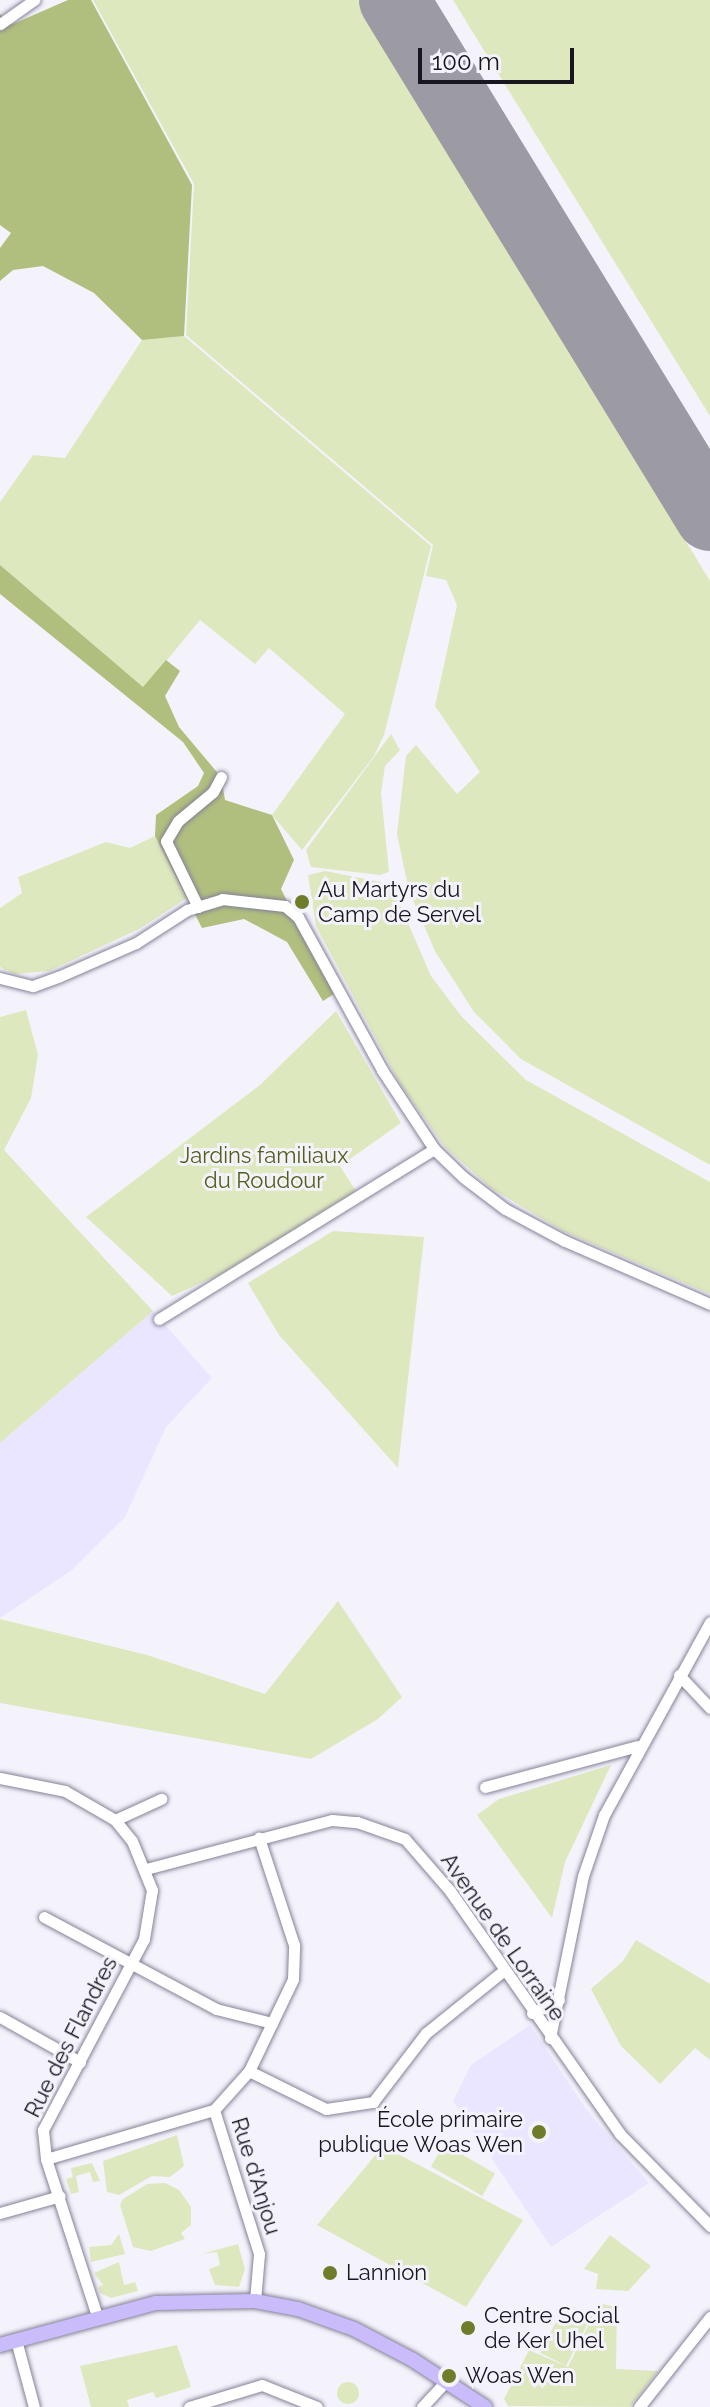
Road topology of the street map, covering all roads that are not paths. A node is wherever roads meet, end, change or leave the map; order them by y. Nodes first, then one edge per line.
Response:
1 (34, 0) edge
2 (0, 24) edge
3 (221, 777) dead end
4 (198, 907) junction
5 (0, 978) edge
6 (434, 1149) junction
7 (710, 1304) edge
8 (159, 1319) dead end
9 (710, 1622) edge
10 (679, 1675) junction
11 (710, 1708) edge
12 (638, 1746) junction
13 (0, 1778) edge
14 (485, 1787) dead end
15 (161, 1799) dead end
16 (115, 1820) junction
17 (259, 1838) junction
18 (146, 1869) junction
19 (44, 1917) dead end
20 (132, 1963) junction
21 (502, 1972) junction
22 (559, 2000) junction
23 (532, 2013) junction
24 (0, 2017) edge
25 (272, 2023) junction
26 (550, 2038) junction
27 (80, 2062) junction
28 (249, 2071) junction
29 (214, 2110) junction
30 (46, 2159) junction
31 (60, 2196) junction
32 (0, 2213) edge
33 (710, 2226) edge
34 (255, 2301) junction
35 (97, 2316) junction
36 (710, 2317) edge
37 (16, 2340) junction
38 (0, 2345) edge
39 (444, 2383) junction
40 (34, 2407) edge
41 (189, 2407) edge
42 (317, 2407) edge
43 (422, 2407) edge
44 (485, 2407) edge
45 (639, 2407) edge

1 - 2 street
3 - 4 street
4 - 5 street
4 - 6 street
6 - 7 street
6 - 8 street
9 - 10 street
10 - 11 street
10 - 12 street
12 - 14 street
12 - 22 street
13 - 16 street
15 - 16 street
16 - 18 street
17 - 18 street, Avenue de Lorraine
17 - 21 street, Avenue de Lorraine
17 - 25 street
18 - 20 street, Rue des Flandres
19 - 20 street
20 - 25 street
20 - 27 street, Rue des Flandres
21 - 23 street, Avenue de Lorraine
21 - 28 street
22 - 23 street
22 - 26 street
23 - 26 street, Avenue de Lorraine
24 - 27 street
25 - 28 street
26 - 33 street, Avenue de Lorraine
27 - 30 street, Rue des Flandres
28 - 29 street
29 - 30 street
29 - 34 street, Rue d'Anjou
30 - 31 street, Rue des Flandres
31 - 32 street
31 - 35 street, Rue des Flandres
34 - 35 main road
34 - 39 main road
35 - 37 main road
36 - 45 street
37 - 38 main road
37 - 40 street
39 - 43 street
39 - 44 main road
41 - 42 street

